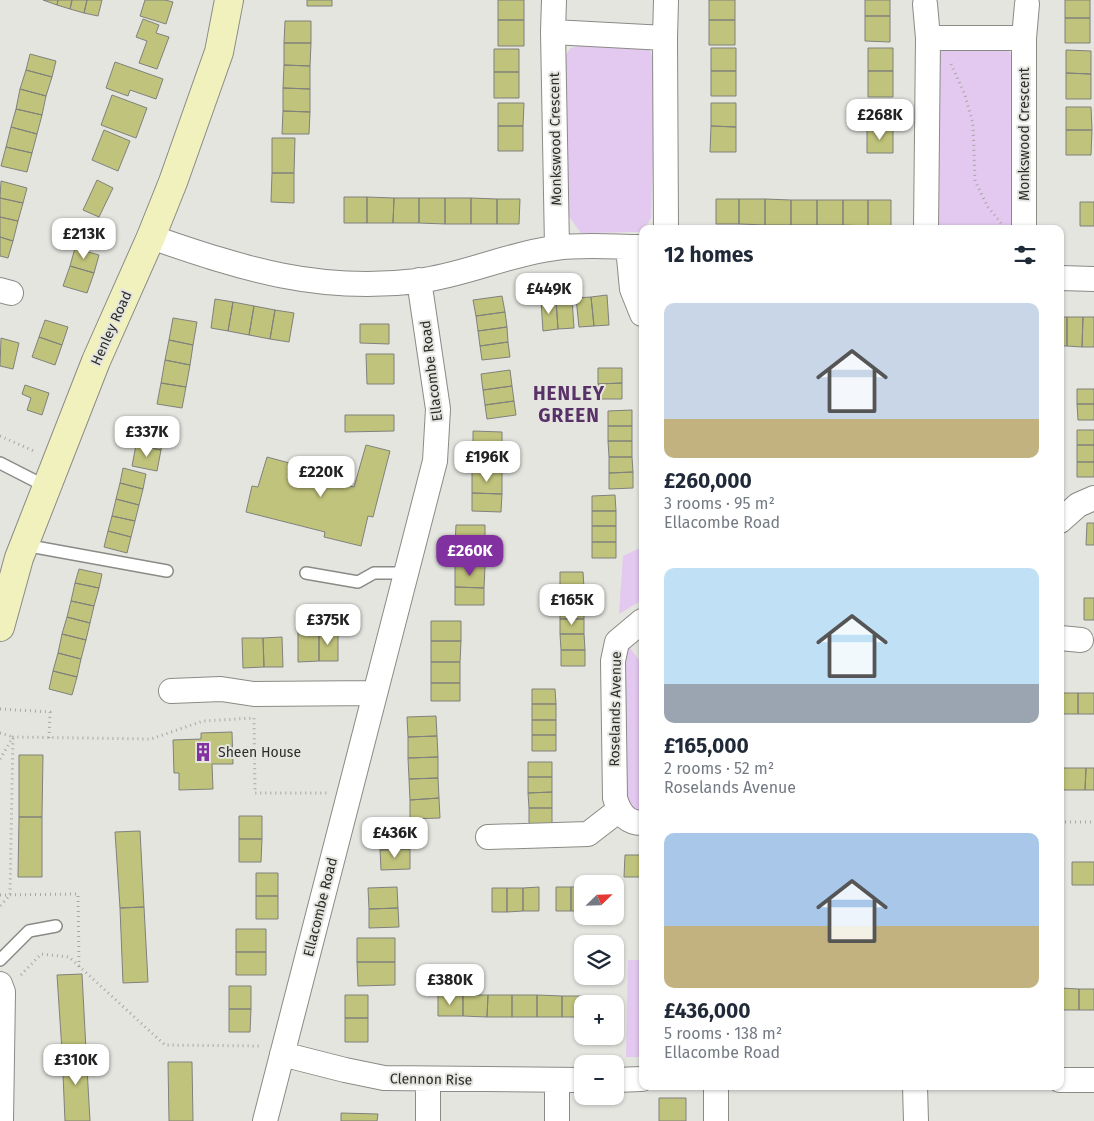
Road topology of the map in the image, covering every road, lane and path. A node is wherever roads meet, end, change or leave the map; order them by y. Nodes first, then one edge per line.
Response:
1 (229, 0) edge
2 (554, 0) edge
3 (666, 0) edge
4 (925, 4) dead end
5 (1027, 4) dead end
6 (554, 32) junction
7 (665, 38) junction
8 (934, 38) junction
9 (1024, 38) junction
10 (666, 225) edge
11 (926, 225) edge
12 (1011, 225) edge
13 (1015, 225) edge
14 (151, 237) junction
15 (556, 247) junction
16 (635, 247) edge
17 (1064, 278) edge
18 (1094, 278) edge
19 (419, 280) junction
20 (639, 306) edge
21 (0, 436) edge
22 (57, 460) junction
23 (0, 463) edge
24 (47, 487) junction
25 (1094, 498) edge
26 (1064, 517) edge
27 (24, 545) junction
28 (167, 571) dead end
29 (306, 573) dead end
30 (406, 573) junction
31 (639, 623) edge
32 (0, 627) edge
33 (171, 691) dead end
34 (375, 693) junction
35 (0, 709) edge
36 (0, 733) edge
37 (13, 737) junction
38 (49, 738) junction
39 (0, 759) edge
40 (348, 798) junction
41 (618, 810) junction
42 (639, 822) edge
43 (1064, 822) edge
44 (1094, 822) edge
45 (488, 837) dead end
46 (0, 906) edge
47 (56, 926) dead end
48 (0, 960) edge
49 (0, 985) edge
50 (283, 1051) junction
51 (428, 1079) junction
52 (558, 1080) junction
53 (574, 1080) edge
54 (624, 1080) edge
55 (639, 1080) edge
56 (1064, 1080) edge
57 (1094, 1080) edge
58 (716, 1090) edge
59 (915, 1090) edge
60 (1, 1121) edge
61 (265, 1121) edge
62 (428, 1121) edge
63 (557, 1121) edge
64 (716, 1121) edge
65 (916, 1121) edge

1 - 14 main road, Henley Road
2 - 6 street, Monkswood Crescent
3 - 7 street
4 - 8 street
5 - 9 street, Monkswood Crescent
6 - 7 street
6 - 15 street, Monkswood Crescent
7 - 10 street
8 - 9 street
8 - 11 street
8 - 12 path
9 - 13 street, Monkswood Crescent
14 - 19 street
14 - 22 main road, Henley Road
15 - 16 street
15 - 19 street
16 - 20 street
17 - 18 street
19 - 30 street, Ellacombe Road
21 - 22 path
22 - 24 main road, Henley Road
23 - 24 lane
24 - 27 main road, Henley Road
25 - 26 street
27 - 28 lane
27 - 32 main road, Henley Road
29 - 30 lane
30 - 34 street, Ellacombe Road
31 - 41 street, Roselands Avenue
33 - 34 street
34 - 40 street, Ellacombe Road
35 - 38 path
36 - 37 path
37 - 38 path
37 - 39 path
37 - 46 path
38 - 40 path
40 - 50 street, Ellacombe Road
41 - 42 street
41 - 45 street
43 - 44 path
47 - 48 lane
49 - 50 path
49 - 60 street
50 - 51 street, Clennon Rise
50 - 61 street, Ellacombe Road
51 - 52 street, Clennon Rise
51 - 62 street
52 - 53 street, Clennon Rise
52 - 63 street
54 - 55 street
56 - 57 street
58 - 64 street
59 - 65 street

